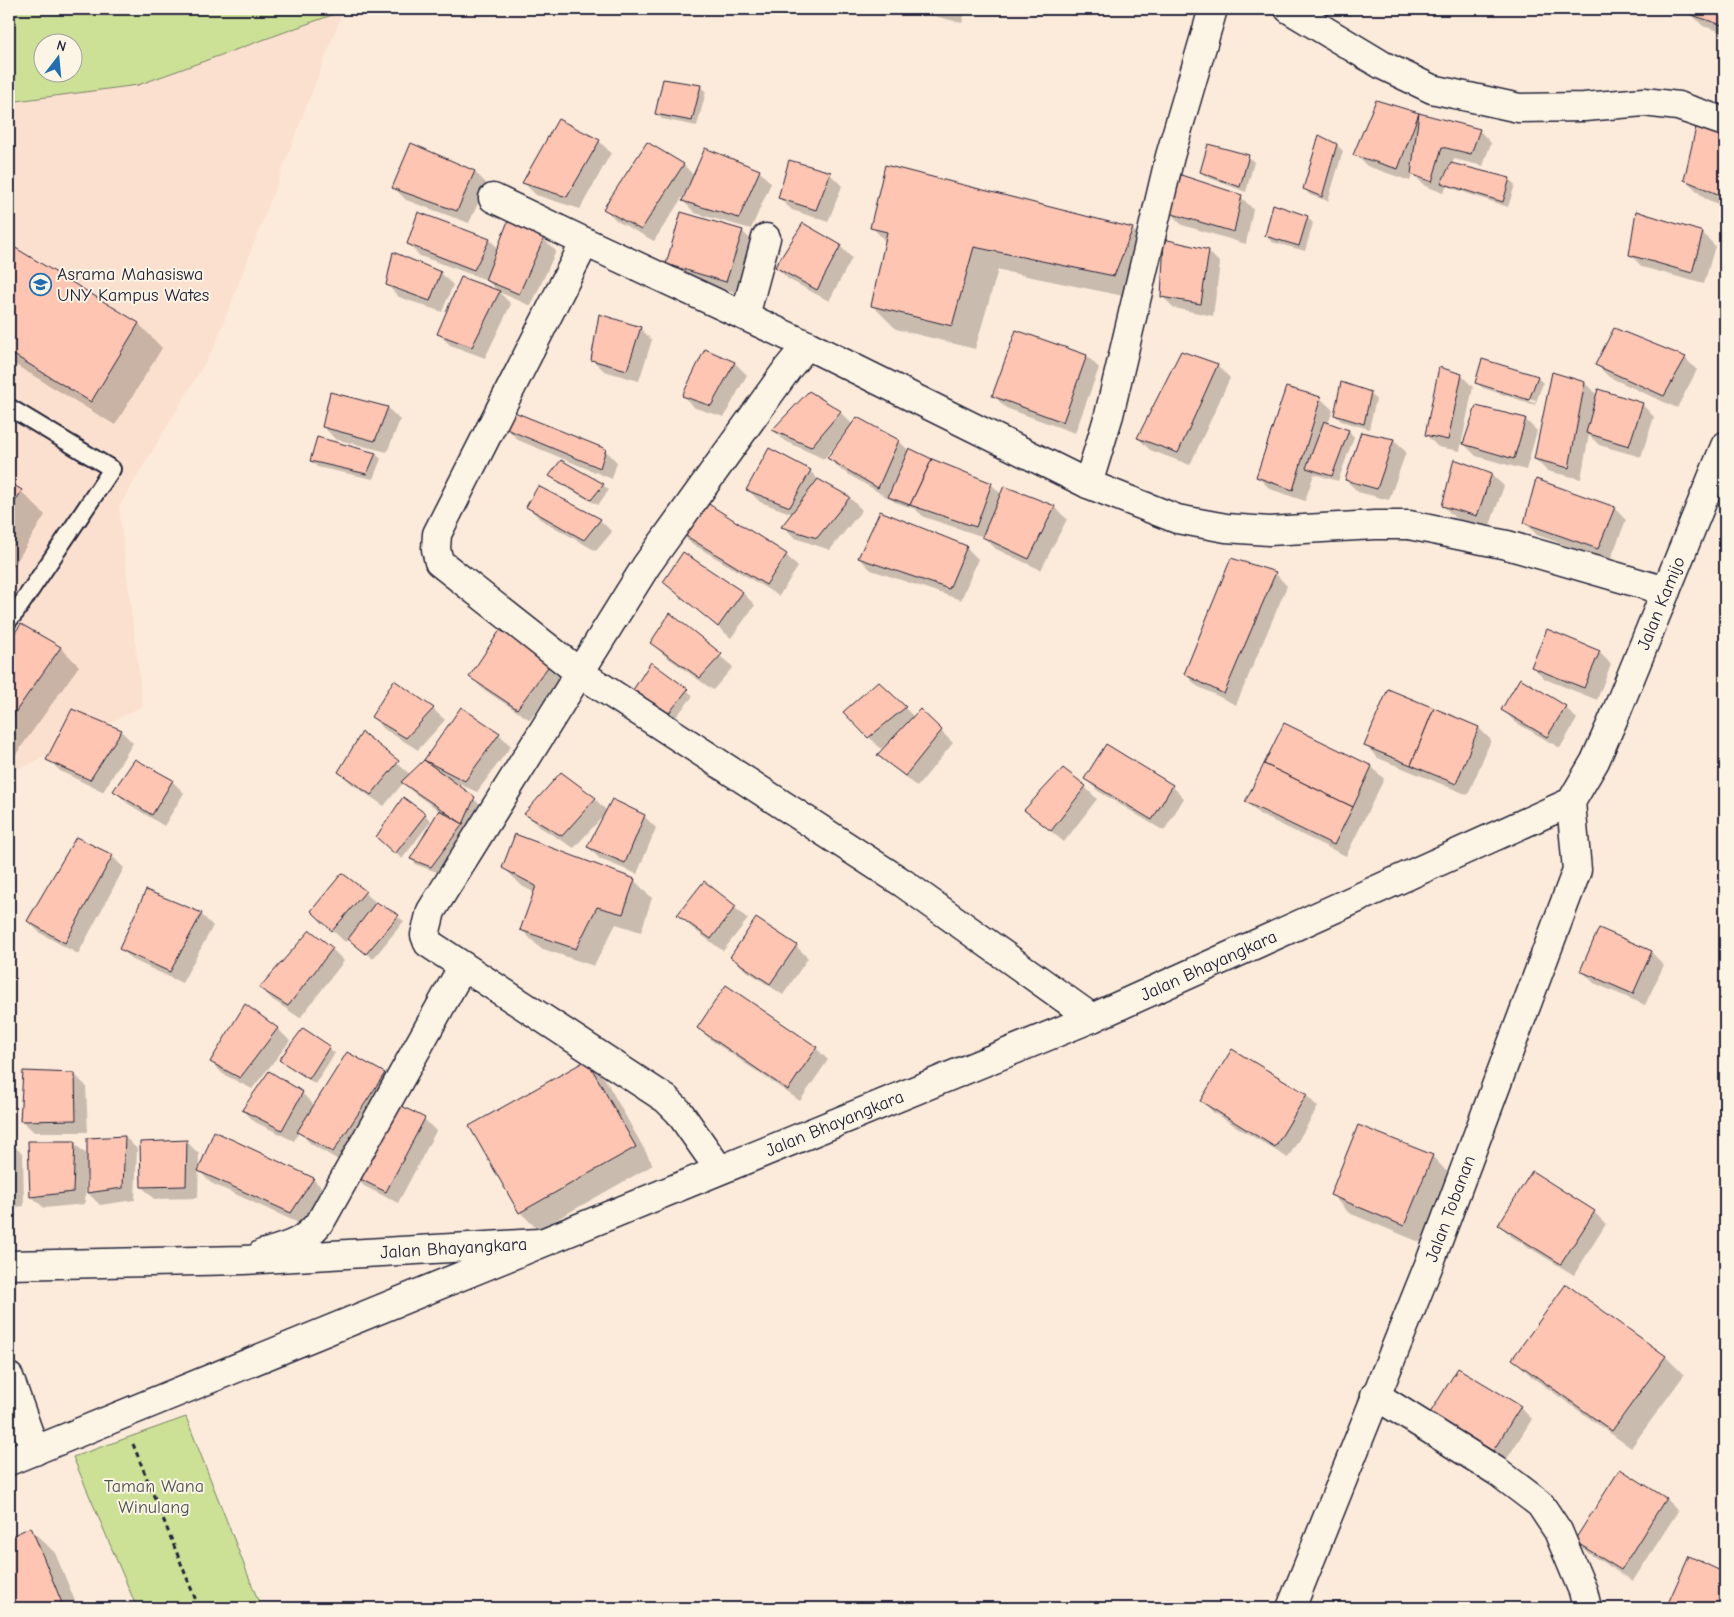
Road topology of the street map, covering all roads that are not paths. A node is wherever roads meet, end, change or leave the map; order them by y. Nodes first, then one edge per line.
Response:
1 (1213, 9) edge
2 (1289, 9) edge
3 (1725, 122) edge
4 (493, 198) dead end
5 (766, 238) dead end
6 (585, 242) junction
7 (745, 316) junction
8 (807, 345) junction
9 (9, 407) edge
10 (1725, 446) edge
11 (1088, 484) junction
12 (1666, 591) junction
13 (9, 620) edge
14 (580, 673) junction
15 (1571, 802) junction
16 (463, 966) junction
17 (1092, 1018) junction
18 (719, 1169) junction
19 (541, 1243) junction
20 (244, 1260) junction
21 (9, 1265) edge
22 (9, 1377) edge
23 (1376, 1395) junction
24 (35, 1451) junction
25 (9, 1461) edge
26 (1291, 1608) edge
27 (1587, 1608) edge

1 - 11 street
2 - 3 street
4 - 6 street
5 - 7 street
6 - 7 street
6 - 14 street
7 - 8 street
8 - 11 street
8 - 14 street
9 - 13 lane
10 - 12 street, Jalan Kamijo
11 - 12 street
12 - 15 street, Jalan Kamijo
14 - 16 street
14 - 17 street
15 - 17 street, Jalan Bhayangkara
15 - 23 street, Jalan Tobanan
16 - 18 street
16 - 20 street
17 - 18 street, Jalan Bhayangkara
18 - 19 street, Jalan Bhayangkara
19 - 20 street, Jalan Bhayangkara
19 - 24 street
20 - 21 street, Jalan Bhayangkara
22 - 24 street
23 - 26 street, Jalan Tobanan
23 - 27 street
24 - 25 street

